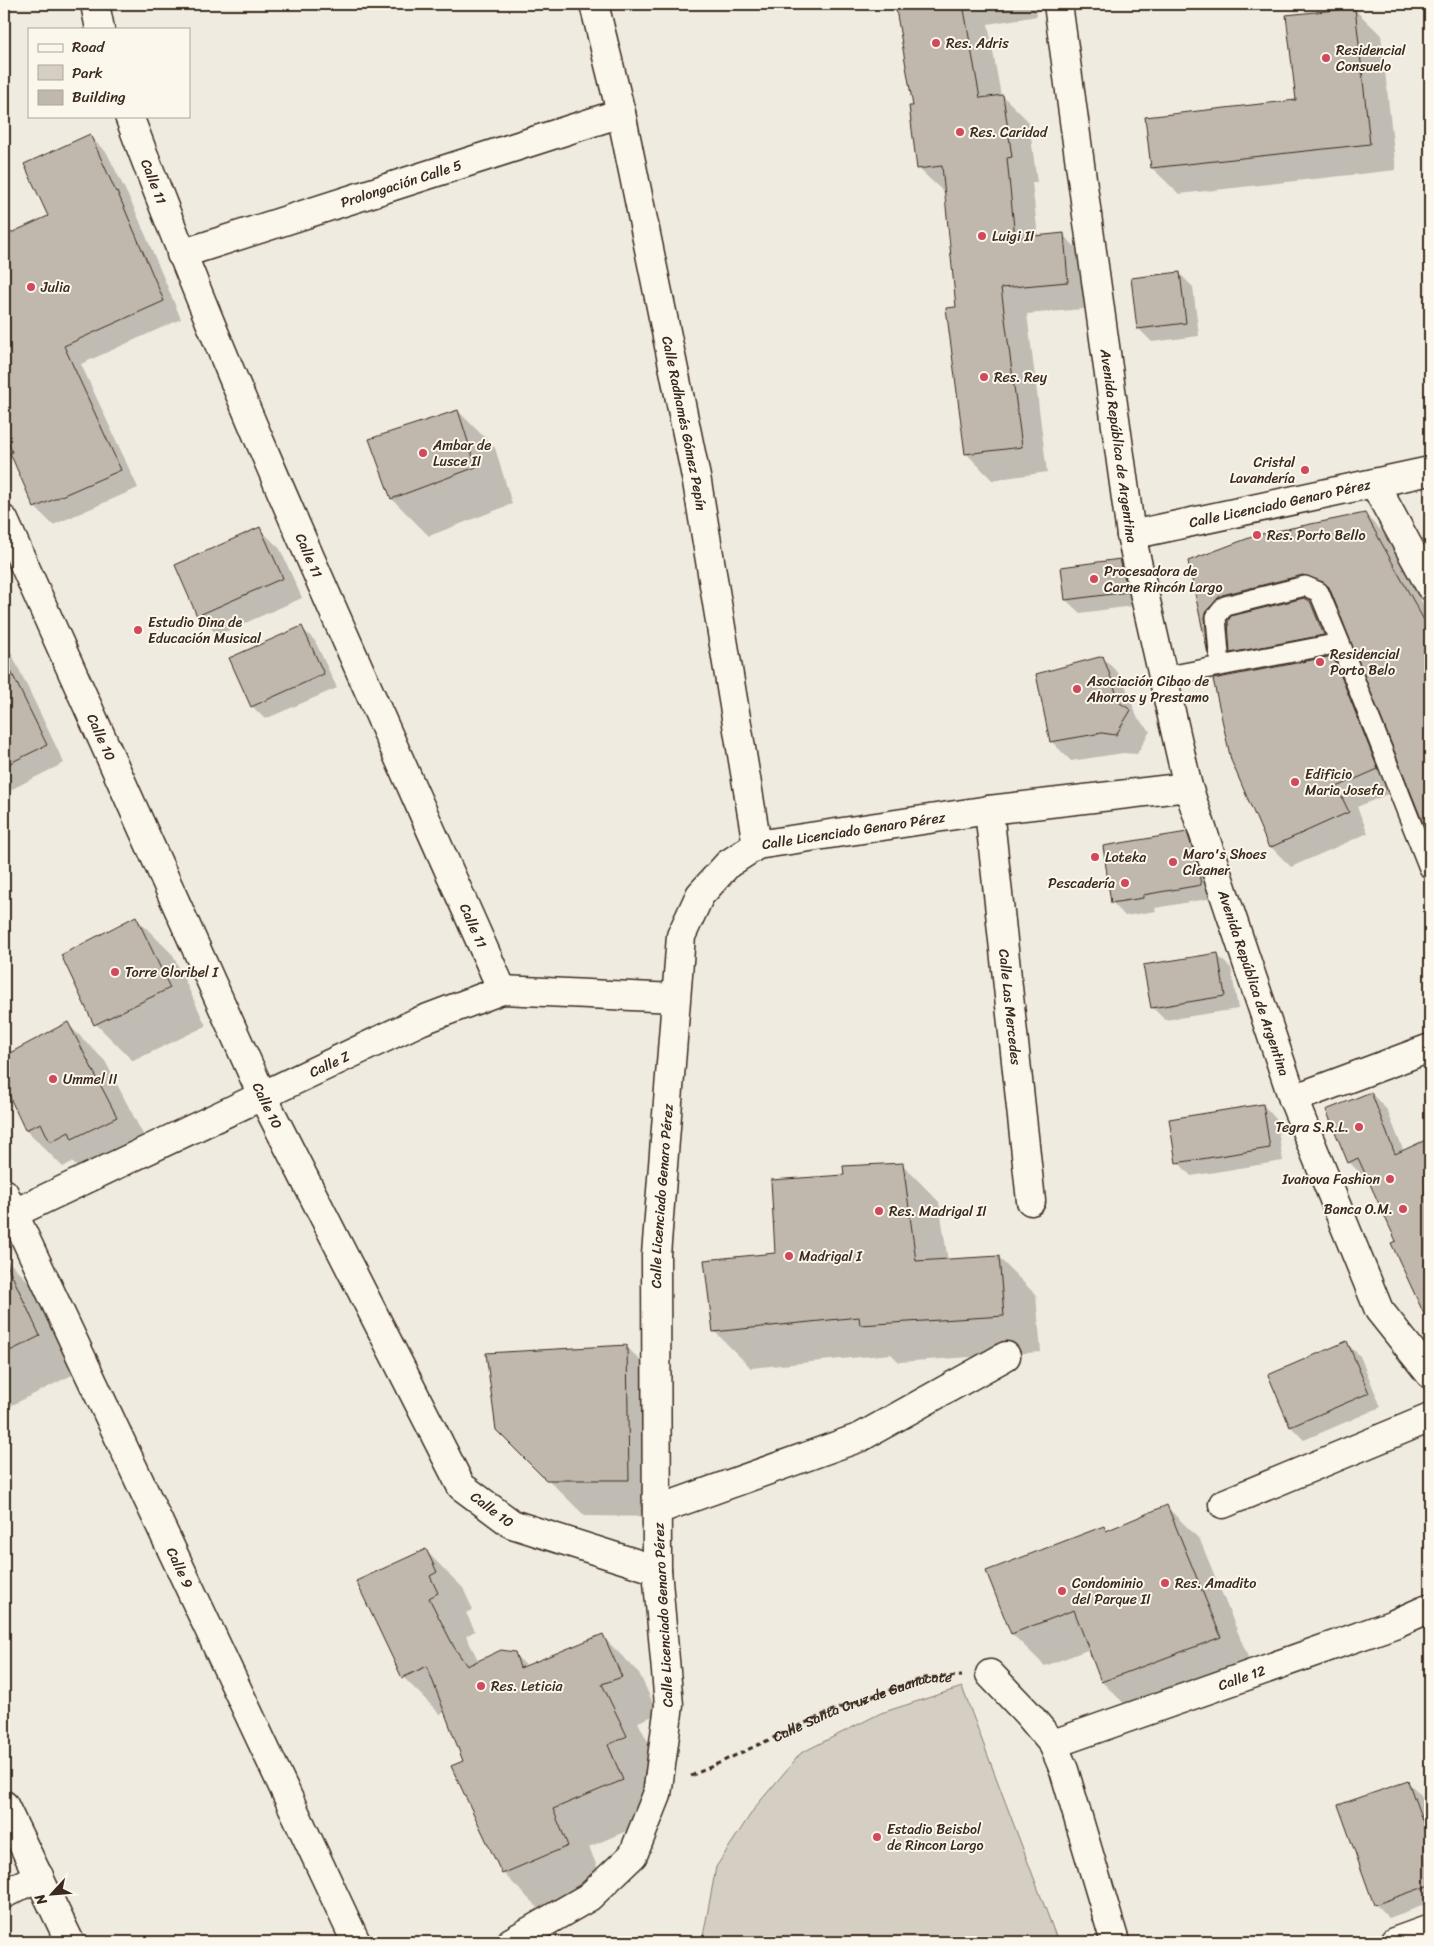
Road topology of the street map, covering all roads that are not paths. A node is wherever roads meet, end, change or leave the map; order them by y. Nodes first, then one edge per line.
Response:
1 (95, 4) edge
2 (594, 4) edge
3 (1058, 4) edge
4 (100, 28) edge
5 (621, 113) junction
6 (130, 118) edge
7 (181, 254) junction
8 (1430, 471) edge
9 (1374, 483) junction
10 (4, 520) edge
11 (1131, 536) junction
12 (1430, 586) edge
13 (1340, 643) junction
14 (1220, 666) junction
15 (1163, 677) junction
16 (1188, 787) junction
17 (989, 810) junction
18 (757, 845) junction
19 (1429, 868) edge
20 (502, 990) junction
21 (675, 998) junction
22 (1430, 1048) edge
23 (262, 1095) junction
24 (1293, 1099) junction
25 (1031, 1201) dead end
26 (7, 1208) edge
27 (1006, 1356) dead end
28 (1428, 1367) edge
29 (1430, 1418) edge
30 (1223, 1504) dead end
31 (657, 1510) junction
32 (657, 1570) junction
33 (1430, 1608) edge
34 (990, 1674) road end
35 (1053, 1744) junction
36 (4, 1805) edge
37 (39, 1876) junction
38 (4, 1894) edge
39 (1430, 1929) edge
40 (70, 1942) edge
41 (356, 1942) edge
42 (510, 1942) edge
43 (1115, 1942) edge
44 (1394, 1942) edge

1 - 4 street
2 - 5 street, Calle Radhamés Gómez Pepín
3 - 11 street, Avenida República de Argentina
5 - 7 street, Prolongación Calle 5
5 - 18 street, Calle Radhamés Gómez Pepín
6 - 7 street, Calle 11
7 - 20 street, Calle 11
8 - 9 street, Calle Licenciado Genaro Pérez
9 - 11 street, Calle Licenciado Genaro Pérez
9 - 12 street
10 - 23 street, Calle 10
11 - 15 street, Avenida República de Argentina
13 - 14 lane
13 - 14 lane
13 - 19 lane
14 - 15 lane
15 - 16 street, Avenida República de Argentina
16 - 17 street, Calle Licenciado Genaro Pérez
16 - 24 street, Avenida República de Argentina
17 - 18 street, Calle Licenciado Genaro Pérez
17 - 25 street, Calle Las Mercedes
18 - 21 street, Calle Licenciado Genaro Pérez
20 - 21 street, Calle Z
20 - 23 street, Calle Z
21 - 31 street, Calle Licenciado Genaro Pérez
22 - 24 street
23 - 26 street, Calle Z
23 - 32 street, Calle 10
24 - 28 street, Avenida República de Argentina
26 - 41 street, Calle 9
27 - 31 street
29 - 30 street
31 - 32 street, Calle Licenciado Genaro Pérez
32 - 42 street, Calle Licenciado Genaro Pérez
33 - 35 street, Calle 12
34 - 35 street
35 - 43 street
36 - 37 street
37 - 38 street
37 - 40 street
39 - 44 street

